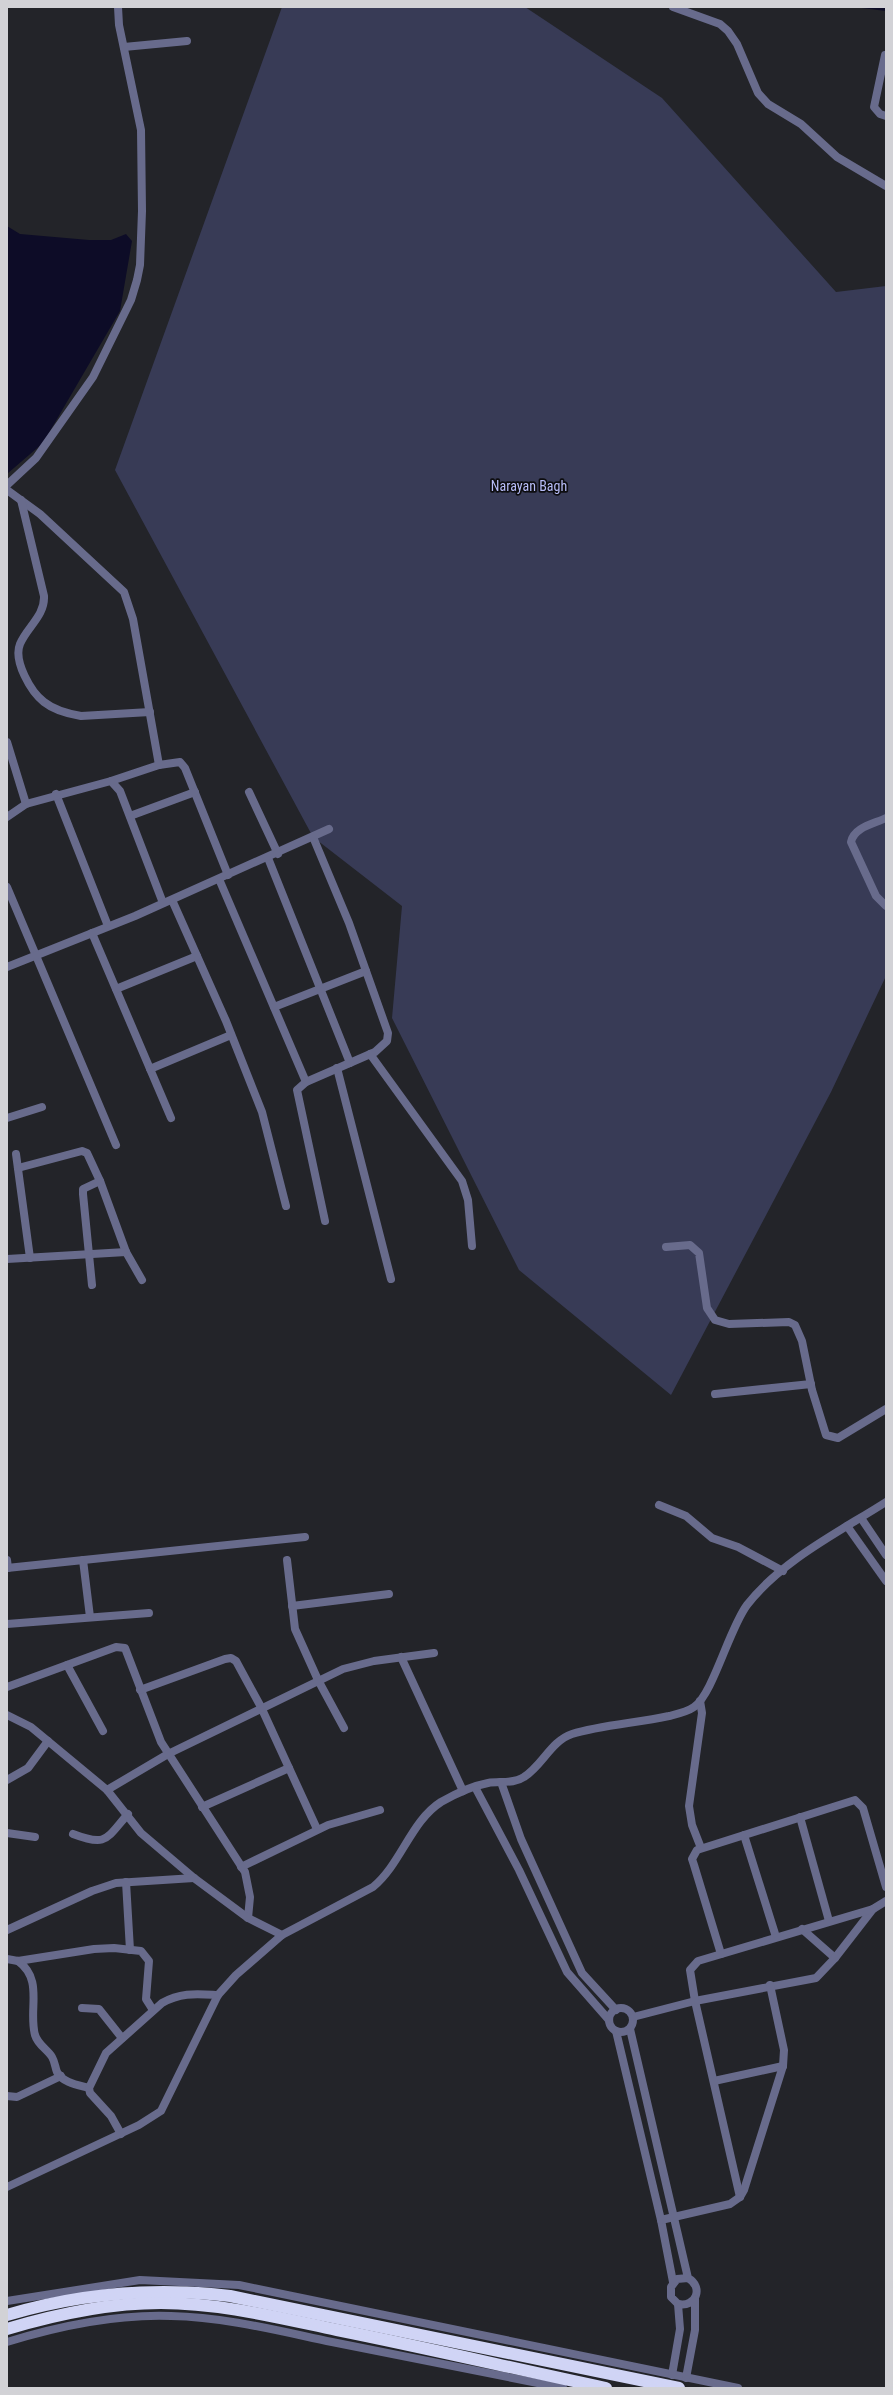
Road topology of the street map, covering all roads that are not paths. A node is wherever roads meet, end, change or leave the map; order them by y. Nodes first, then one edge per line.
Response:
1 (118, 7) edge
2 (673, 7) edge
3 (187, 41) dead end
4 (124, 47) junction
5 (886, 55) edge
6 (886, 116) edge
7 (886, 186) edge
8 (7, 485) edge
9 (7, 490) edge
10 (21, 500) junction
11 (150, 712) junction
12 (7, 742) edge
13 (159, 765) junction
14 (111, 781) junction
15 (195, 792) junction
16 (249, 792) dead end
17 (56, 794) junction
18 (26, 804) junction
19 (130, 816) junction
20 (7, 817) edge
21 (886, 818) edge
22 (329, 829) dead end
23 (313, 837) junction
24 (278, 854) junction
25 (268, 858) junction
26 (228, 875) junction
27 (219, 879) junction
28 (7, 887) edge
29 (172, 900) junction
30 (163, 903) junction
31 (886, 906) edge
32 (108, 926) junction
33 (92, 933) junction
34 (35, 956) junction
35 (197, 956) junction
36 (7, 967) edge
37 (366, 971) junction
38 (320, 988) junction
39 (116, 989) junction
40 (274, 1007) junction
41 (231, 1035) junction
42 (370, 1054) junction
43 (350, 1062) junction
44 (337, 1068) junction
45 (150, 1069) junction
46 (306, 1082) junction
47 (42, 1107) dead end
48 (7, 1118) edge
49 (170, 1118) dead end
50 (116, 1145) dead end
51 (16, 1154) dead end
52 (18, 1168) junction
53 (100, 1181) junction
54 (286, 1206) dead end
55 (325, 1221) dead end
56 (472, 1246) dead end
57 (666, 1247) dead end
58 (126, 1252) junction
59 (89, 1253) junction
60 (30, 1258) junction
61 (7, 1259) edge
62 (391, 1279) dead end
63 (142, 1280) dead end
64 (92, 1285) dead end
65 (811, 1384) junction
66 (715, 1394) dead end
67 (886, 1409) edge
68 (886, 1502) edge
69 (659, 1505) dead end
70 (861, 1518) junction
71 (847, 1526) junction
72 (305, 1537) dead end
73 (886, 1555) edge
74 (83, 1560) junction
75 (287, 1560) dead end
76 (7, 1565) edge
77 (783, 1570) junction
78 (886, 1581) edge
79 (389, 1594) dead end
80 (292, 1606) junction
81 (149, 1612) dead end
82 (90, 1617) junction
83 (7, 1624) edge
84 (434, 1653) dead end
85 (401, 1657) junction
86 (67, 1665) junction
87 (318, 1680) junction
88 (7, 1687) edge
89 (140, 1690) junction
90 (700, 1702) junction
91 (261, 1707) junction
92 (7, 1715) edge
93 (344, 1728) dead end
94 (103, 1731) dead end
95 (48, 1741) junction
96 (168, 1754) junction
97 (289, 1768) junction
98 (7, 1780) edge
99 (501, 1782) junction
100 (475, 1787) junction
101 (107, 1790) junction
102 (463, 1791) junction
103 (202, 1807) junction
104 (380, 1810) dead end
105 (128, 1814) junction
106 (800, 1817) junction
107 (317, 1829) junction
108 (7, 1832) edge
109 (73, 1834) dead end
110 (744, 1835) junction
111 (35, 1837) dead end
112 (701, 1848) junction
113 (533, 1866) junction
114 (241, 1867) junction
115 (519, 1870) junction
116 (194, 1878) junction
117 (126, 1882) junction
118 (886, 1887) edge
119 (886, 1901) edge
120 (873, 1909) junction
121 (248, 1918) junction
122 (557, 1919) junction
123 (829, 1921) junction
124 (545, 1924) junction
125 (802, 1929) junction
126 (7, 1930) edge
127 (282, 1935) junction
128 (776, 1937) junction
129 (130, 1950) junction
130 (721, 1954) junction
131 (835, 1958) junction
132 (7, 1959) edge
133 (18, 1961) junction
134 (582, 1973) junction
135 (571, 1979) junction
136 (770, 1985) junction
137 (218, 1995) junction
138 (695, 2001) junction
139 (82, 2008) dead end
140 (153, 2010) junction
141 (616, 2010) junction
142 (633, 2017) junction
143 (609, 2020) junction
144 (630, 2029) junction
145 (616, 2031) junction
146 (122, 2038) junction
147 (783, 2066) junction
148 (61, 2076) junction
149 (714, 2081) junction
150 (89, 2088) junction
151 (7, 2096) edge
152 (653, 2132) junction
153 (121, 2134) junction
154 (641, 2135) junction
155 (7, 2187) edge
156 (740, 2197) junction
157 (673, 2217) junction
158 (661, 2220) junction
159 (688, 2278) junction
160 (673, 2282) junction
161 (695, 2299) junction
162 (7, 2301) edge
163 (678, 2304) junction
164 (7, 2315) edge
165 (7, 2329) edge
166 (680, 2329) junction
167 (695, 2330) junction
168 (7, 2342) edge
169 (672, 2375) junction
170 (686, 2378) junction
171 (563, 2388) edge
172 (606, 2388) edge
173 (679, 2388) edge
174 (738, 2388) edge

1 - 4 street
2 - 7 street
3 - 4 street
4 - 8 street
5 - 6 street
9 - 10 street
10 - 11 street
10 - 11 street
11 - 13 street
12 - 18 street
13 - 14 street
13 - 15 street
14 - 17 street
14 - 19 street
15 - 19 street
15 - 26 street
16 - 24 street
17 - 18 street
17 - 32 street
18 - 20 street
19 - 30 street
21 - 31 street
22 - 23 street
23 - 24 street
23 - 37 street
24 - 25 street
25 - 26 street
25 - 38 street
26 - 27 street
27 - 29 street
27 - 40 street
28 - 34 street
29 - 30 street
29 - 35 street
30 - 32 street
32 - 33 street
33 - 34 street
33 - 39 street
34 - 36 street
34 - 50 street
35 - 39 street
35 - 41 street
37 - 38 street
37 - 42 street
38 - 40 street
38 - 43 street
39 - 45 street
40 - 46 street
41 - 45 street
41 - 54 street
42 - 43 street
42 - 56 street
43 - 44 street
44 - 46 street
44 - 62 street
45 - 49 street
46 - 55 street
47 - 48 street
51 - 52 street
52 - 53 street
52 - 60 street
53 - 58 street
53 - 59 street
57 - 65 street
58 - 59 street
58 - 63 street
59 - 60 street
59 - 64 street
60 - 61 street
65 - 66 street
65 - 67 street
68 - 70 street
69 - 77 street
70 - 71 street
70 - 73 street
71 - 77 street
71 - 78 street
72 - 74 street
74 - 76 street
74 - 82 street
75 - 80 street
77 - 90 street
79 - 80 street
80 - 87 street
81 - 82 street
82 - 83 street
84 - 85 street
85 - 87 street
85 - 102 street
86 - 88 street
86 - 89 street
86 - 94 street
87 - 91 street
87 - 93 street
89 - 91 street
89 - 96 street
90 - 99 street
90 - 112 street
91 - 96 street
91 - 97 street
92 - 95 street
95 - 98 street
95 - 101 street
96 - 101 street
96 - 103 street
97 - 103 street
97 - 107 street
99 - 100 street
99 - 113 street
100 - 102 street
100 - 115 street
101 - 105 street
102 - 127 street
103 - 114 street
104 - 107 street
105 - 109 street
105 - 116 street
106 - 110 street
106 - 118 street
106 - 123 street
107 - 114 street
108 - 111 street
110 - 112 street
110 - 128 street
112 - 130 street
113 - 115 street
113 - 122 street
114 - 121 street
115 - 124 street
116 - 117 street
116 - 121 street
117 - 126 street
117 - 129 street
119 - 120 street
120 - 123 street
120 - 131 street
121 - 127 street
122 - 124 street
122 - 134 street
123 - 125 street
124 - 135 street
125 - 128 street
125 - 131 street
127 - 137 street
128 - 130 street
129 - 133 street
129 - 140 street
130 - 138 street
131 - 136 street
132 - 133 street
133 - 148 street
134 - 135 street
134 - 141 street
135 - 143 street
136 - 138 street
136 - 147 street
137 - 140 street
137 - 153 street
138 - 142 street
138 - 149 street
139 - 146 street
140 - 146 street
141 - 142 street
141 - 143 street
142 - 144 street
143 - 145 street
144 - 145 street
144 - 152 street
145 - 154 street
146 - 150 street
147 - 149 street
147 - 156 street
148 - 150 street
148 - 151 street
149 - 156 street
150 - 153 street
152 - 154 street
152 - 157 street
153 - 155 street
154 - 158 street
156 - 157 street
157 - 158 street
157 - 159 street
158 - 160 street
159 - 160 street
159 - 161 street
160 - 163 street
161 - 163 street
161 - 167 street
162 - 169 street
163 - 166 street
164 - 173 highway
165 - 172 highway
166 - 167 street
166 - 169 street
167 - 170 street
168 - 171 street
169 - 170 street
170 - 174 street

